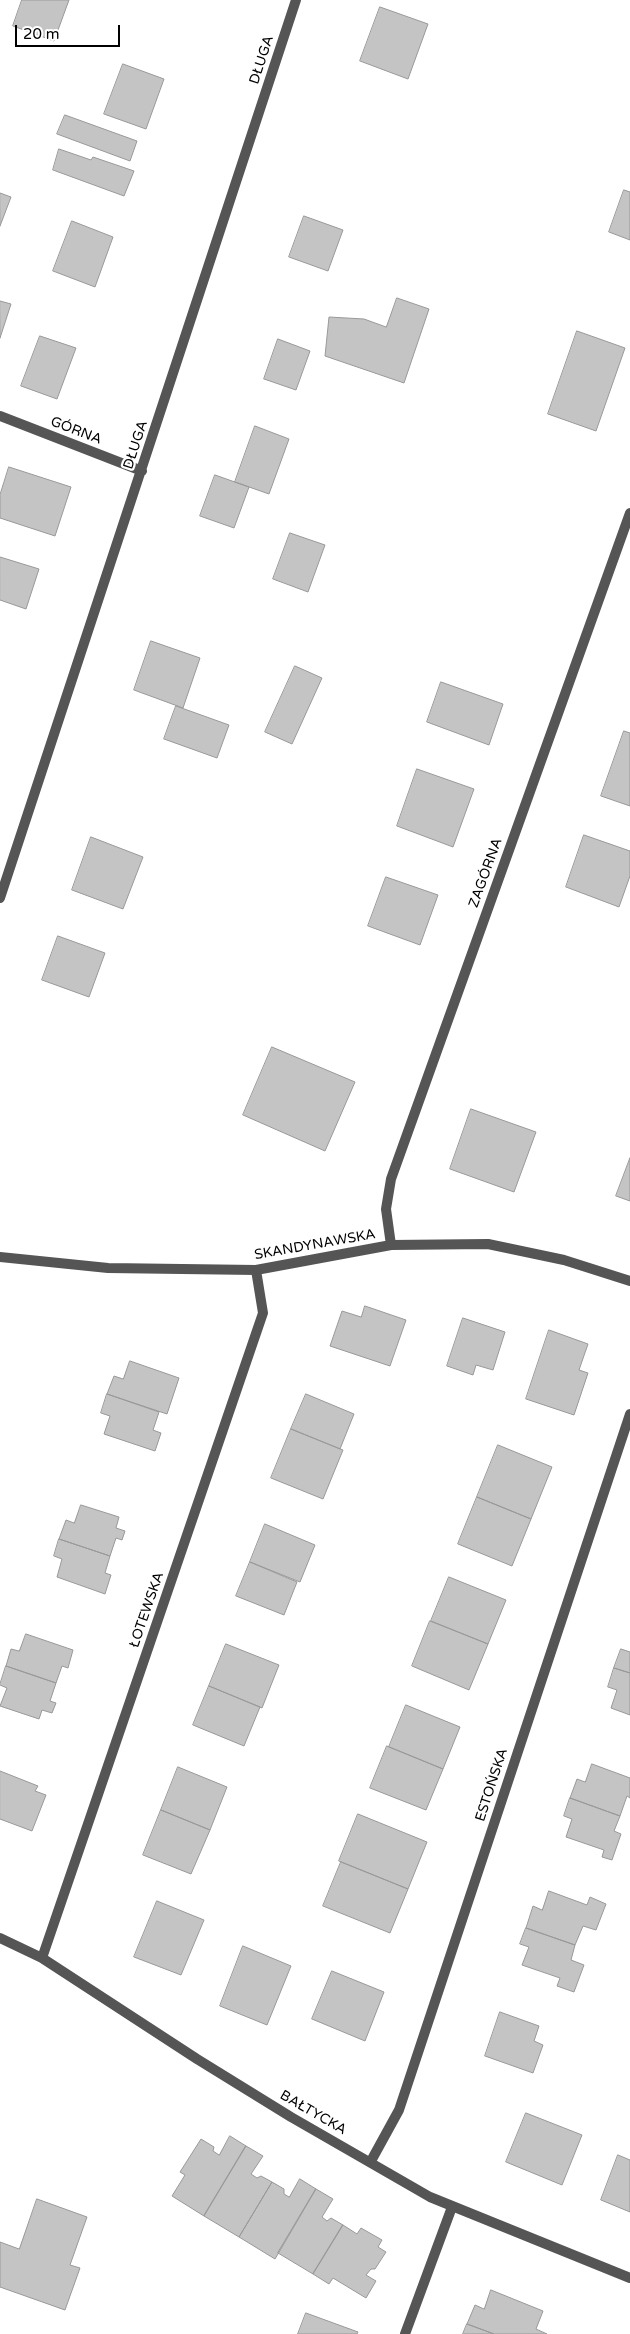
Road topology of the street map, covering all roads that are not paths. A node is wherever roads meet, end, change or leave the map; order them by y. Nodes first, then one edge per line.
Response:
1 (296, 0) edge
2 (0, 416) edge
3 (142, 472) junction
4 (630, 513) edge
5 (0, 898) edge
6 (391, 1245) junction
7 (0, 1257) edge
8 (256, 1270) junction
9 (630, 1281) edge
10 (630, 1414) edge
11 (0, 1938) edge
12 (42, 1958) junction
13 (371, 2162) junction
14 (452, 2207) junction
15 (630, 2278) edge
16 (405, 2334) edge

1 - 3 street, DŁUGA
2 - 3 street, GÓRNA
3 - 5 street, DŁUGA
4 - 6 street, ZAGÓRNA
6 - 8 street, SKANDYNAWSKA
6 - 9 street, SKANDYNAWSKA
7 - 8 street, SKANDYNAWSKA
8 - 12 street, ŁOTEWSKA
10 - 13 street, ESTOŃSKA
11 - 12 street, BAŁTYCKA
12 - 13 street, BAŁTYCKA
13 - 14 street, BAŁTYCKA
14 - 15 street, BAŁTYCKA
14 - 16 street

